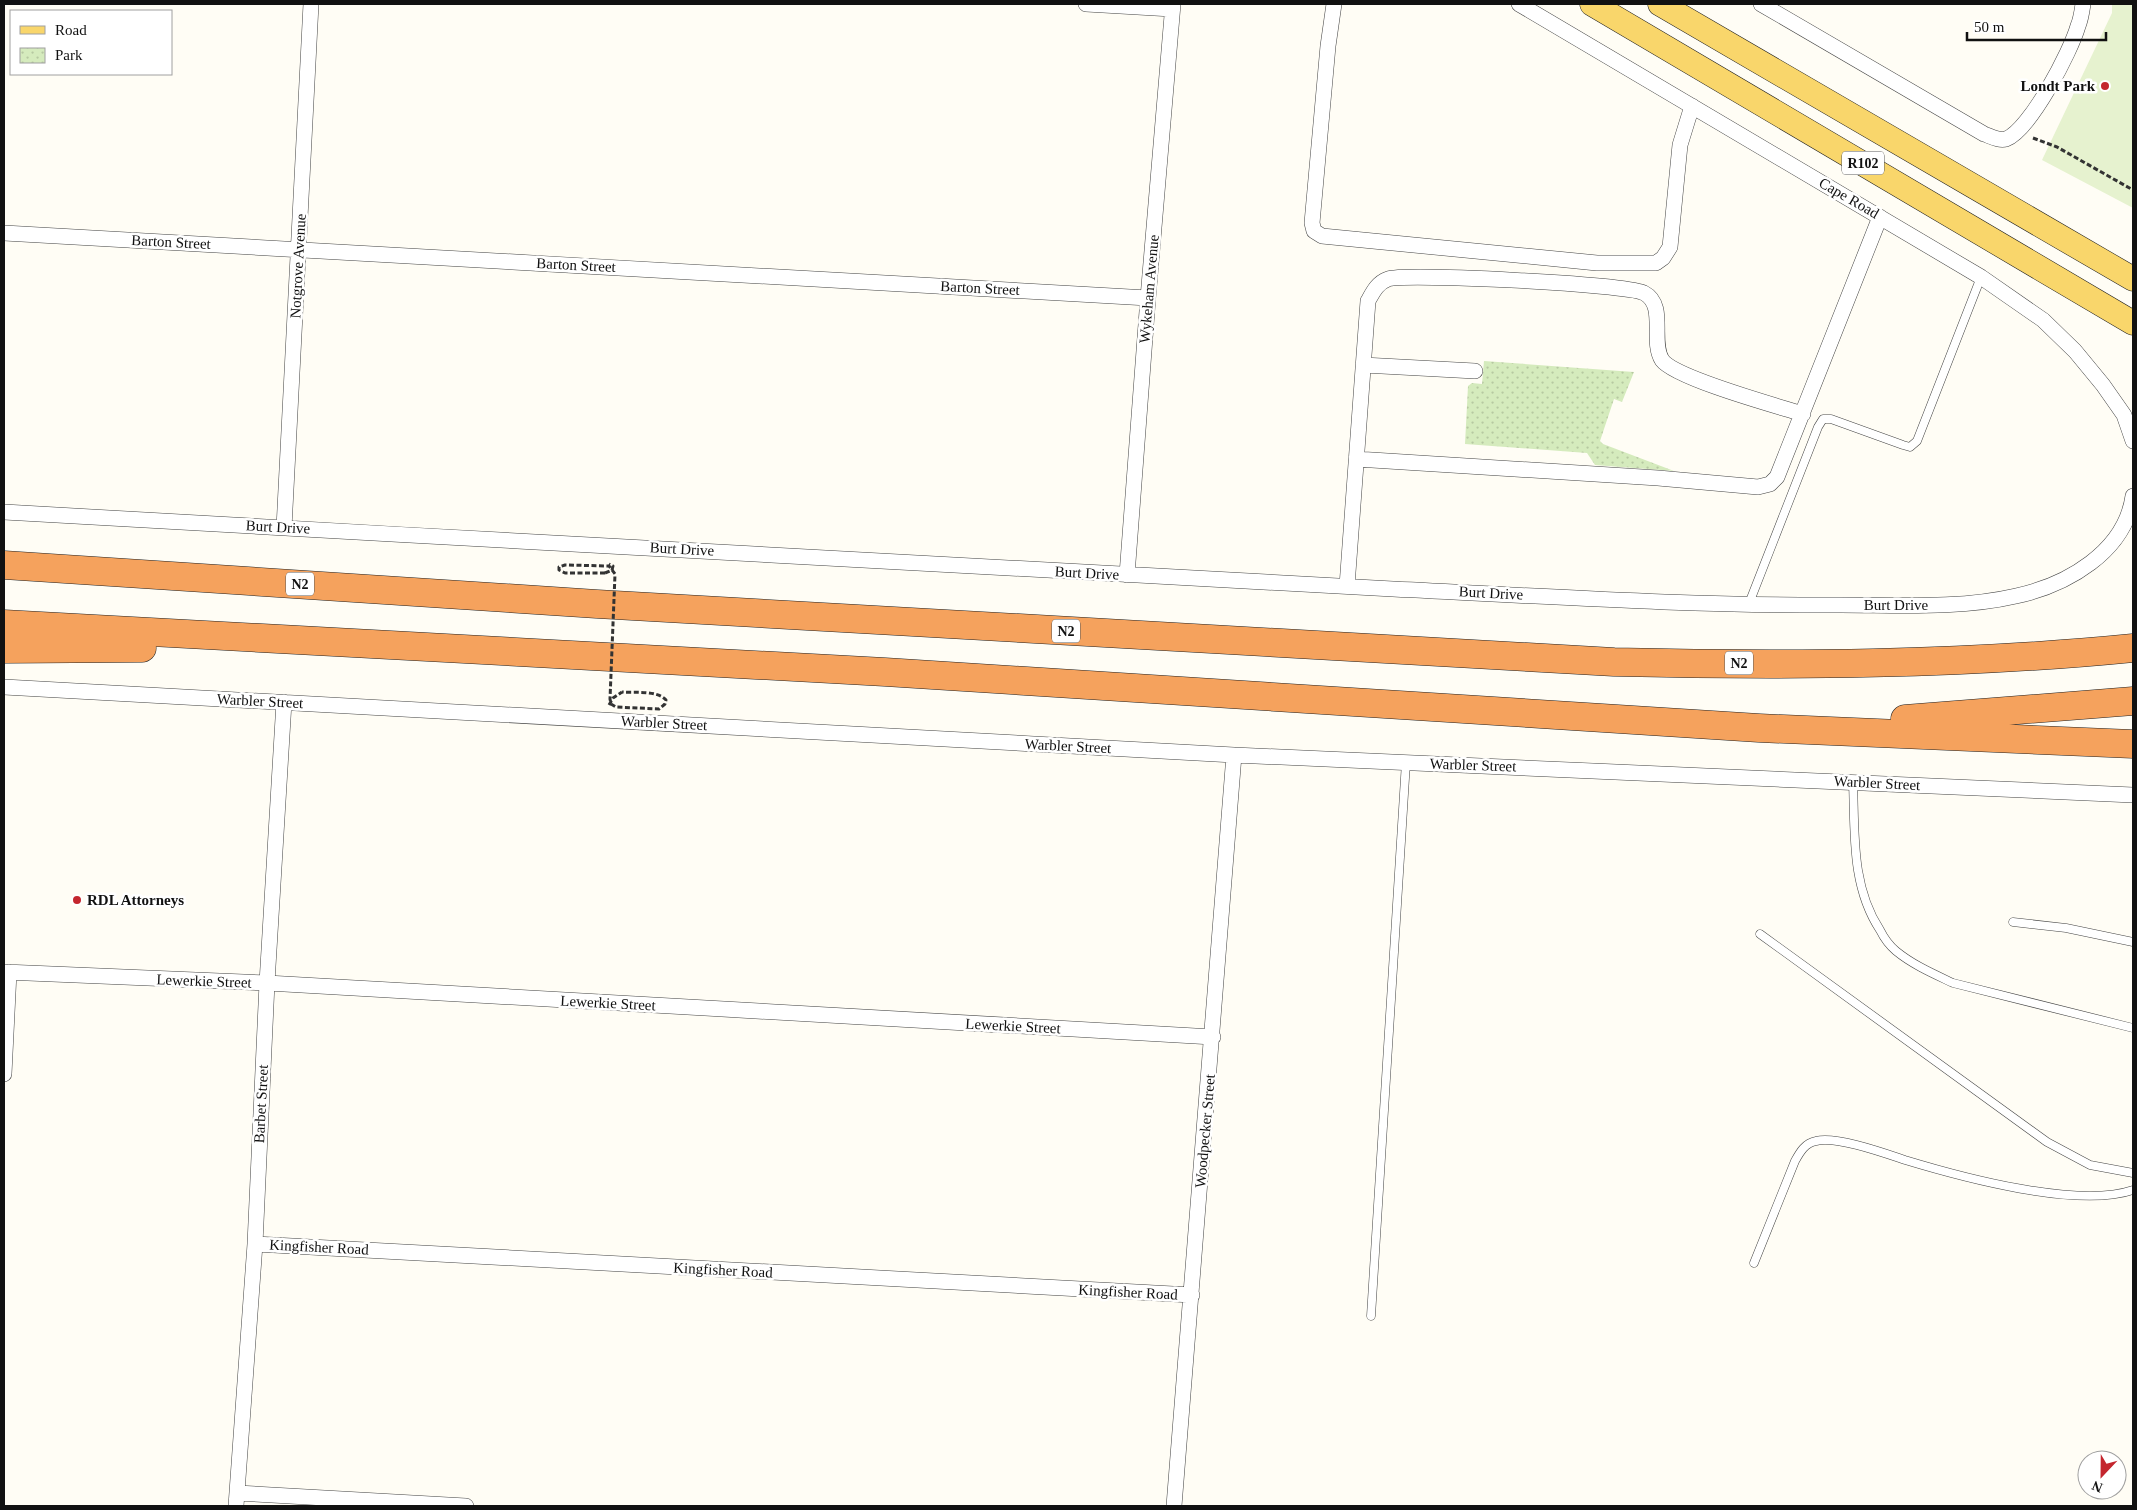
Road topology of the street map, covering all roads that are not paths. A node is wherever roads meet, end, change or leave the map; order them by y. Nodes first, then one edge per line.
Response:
1 (310, 4) edge
2 (1086, 4) edge
3 (1334, 4) edge
4 (1519, 4) edge
5 (1592, 4) edge
6 (1660, 4) edge
7 (1761, 4) edge
8 (2083, 4) edge
9 (1173, 6) edge
10 (1692, 106) junction
11 (1880, 216) junction
12 (4, 233) edge
13 (299, 249) junction
14 (1981, 277) junction
15 (2133, 279) edge
16 (1148, 298) junction
17 (2133, 323) edge
18 (1363, 365) junction
19 (1475, 371) dead end
20 (1803, 414) junction
21 (2133, 441) edge
22 (1356, 459) junction
23 (2132, 501) edge
24 (4, 512) edge
25 (284, 528) junction
26 (4, 565) edge
27 (1127, 575) junction
28 (1347, 586) junction
29 (1748, 606) junction
30 (4, 624) edge
31 (2133, 637) edge
32 (381, 645) junction
33 (2133, 648) edge
34 (4, 649) edge
35 (1943, 660) junction
36 (4, 687) edge
37 (2133, 701) edge
38 (284, 702) junction
39 (1759, 728) junction
40 (2133, 744) edge
41 (1234, 755) junction
42 (1406, 762) junction
43 (1854, 782) junction
44 (2133, 795) edge
45 (2013, 922) dead end
46 (1760, 934) dead end
47 (2133, 942) edge
48 (6, 972) edge
49 (267, 983) junction
50 (2133, 1028) edge
51 (1213, 1037) junction
52 (4, 1074) edge
53 (2133, 1173) edge
54 (2133, 1190) edge
55 (255, 1244) junction
56 (1754, 1263) dead end
57 (1192, 1295) junction
58 (1371, 1316) dead end
59 (236, 1500) edge
60 (466, 1506) edge
61 (1174, 1506) edge

1 - 13 street, Notgrove Avenue
2 - 9 street
3 - 10 street
4 - 10 street, Cape Road
5 - 17 main road, R102
6 - 15 main road, R102
7 - 8 street
9 - 16 street, Wykeham Avenue
10 - 11 street, Cape Road
11 - 14 street, Cape Road
11 - 20 street
12 - 13 street, Barton Street
13 - 16 street, Barton Street
13 - 25 street, Notgrove Avenue
14 - 21 street, Cape Road
14 - 29 lane
16 - 27 street, Wykeham Avenue
18 - 19 street
18 - 20 street
18 - 22 street
20 - 22 street
22 - 28 street
23 - 29 street, Burt Drive
24 - 25 street, Burt Drive
25 - 27 street, Burt Drive
26 - 35 highway, N2
27 - 28 street, Burt Drive
28 - 29 street, Burt Drive
30 - 32 highway
31 - 35 highway
32 - 34 highway
32 - 39 highway
33 - 35 highway, N2
36 - 38 street, Warbler Street
37 - 39 highway
38 - 41 street, Warbler Street
38 - 49 street, Barbet Street
39 - 40 highway
41 - 42 street, Warbler Street
41 - 51 street, Woodpecker Street
42 - 43 street, Warbler Street
42 - 58 lane
43 - 44 street, Warbler Street
43 - 50 lane
45 - 47 lane
46 - 53 lane
48 - 49 street, Lewerkie Street
48 - 52 street
49 - 51 street, Lewerkie Street
49 - 55 street, Barbet Street
51 - 57 street, Woodpecker Street
54 - 56 lane
55 - 57 street, Kingfisher Road
55 - 59 street, Barbet Street
57 - 61 street, Woodpecker Street
59 - 60 street

